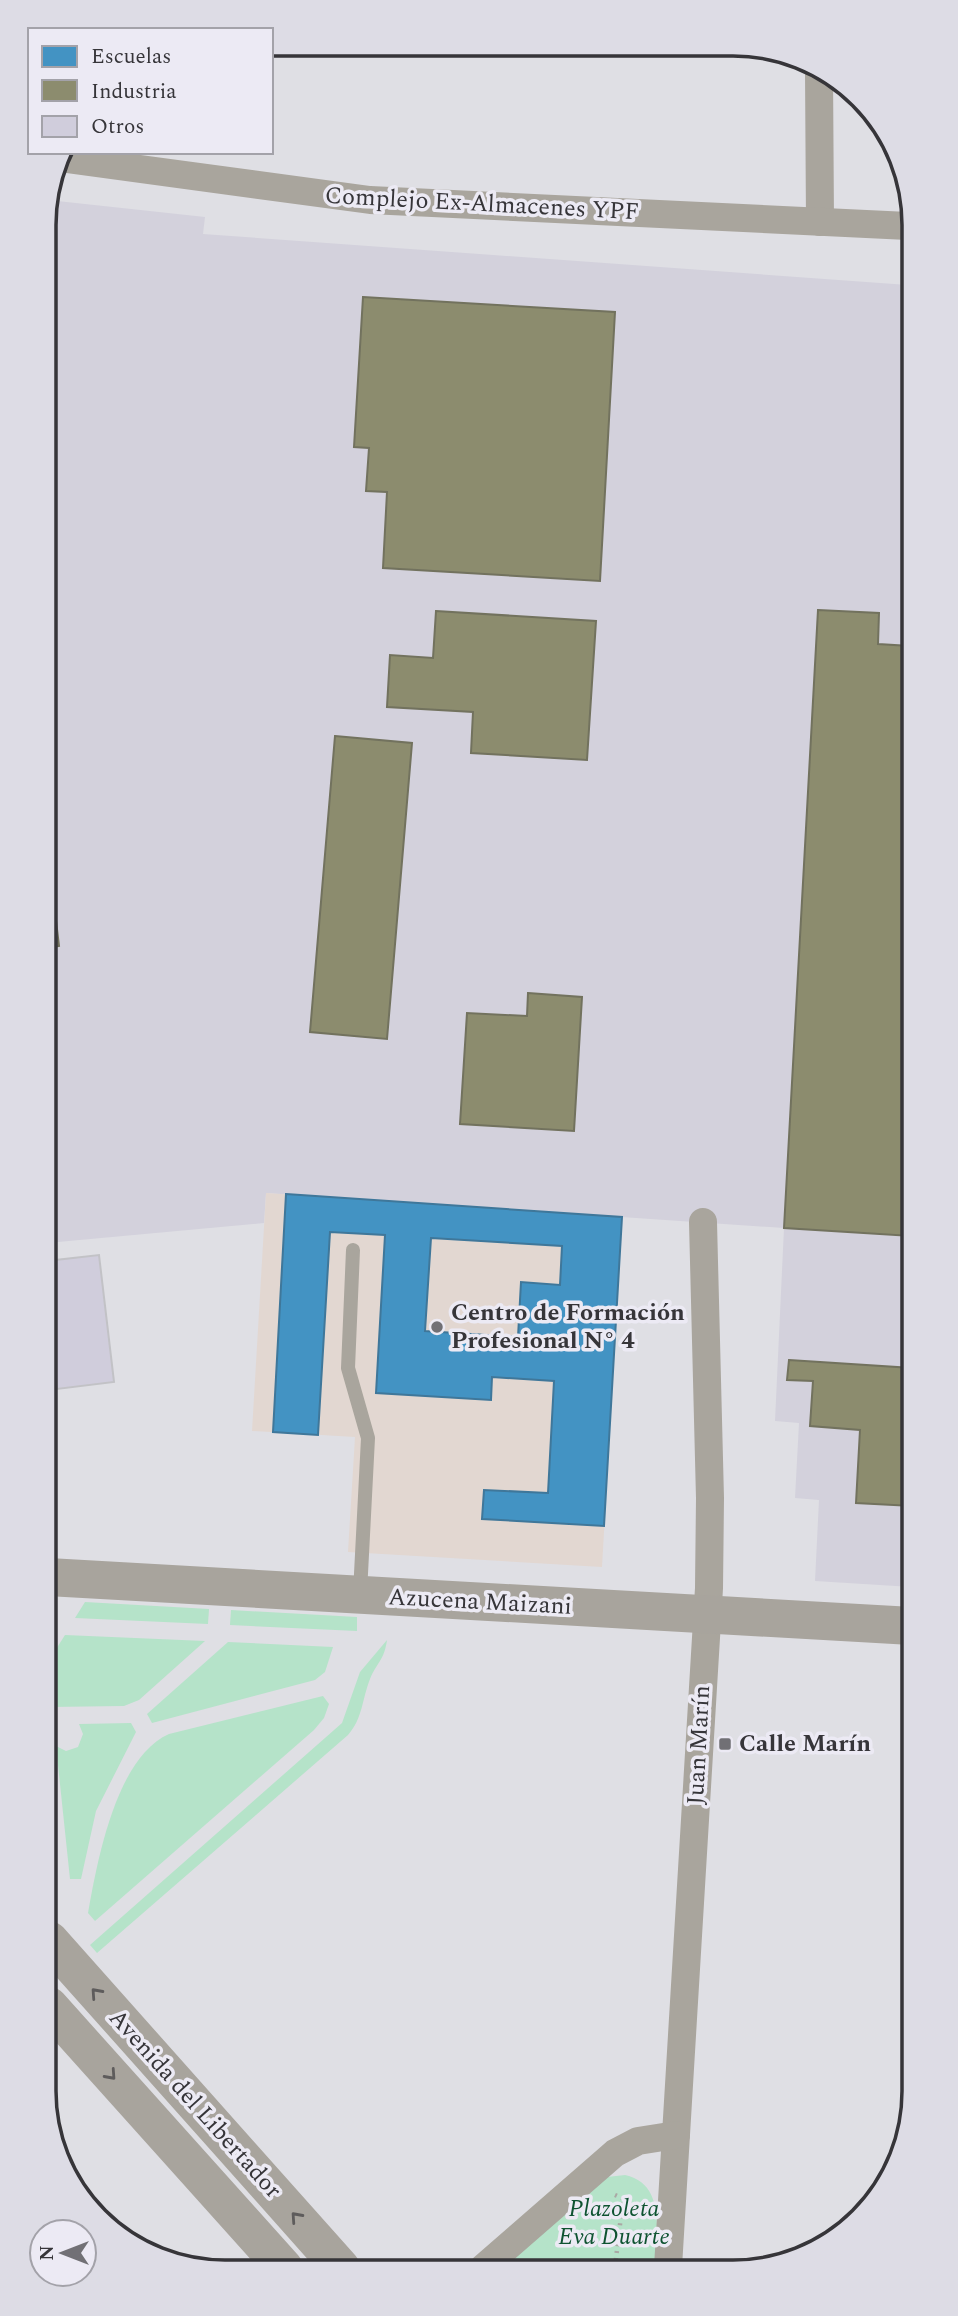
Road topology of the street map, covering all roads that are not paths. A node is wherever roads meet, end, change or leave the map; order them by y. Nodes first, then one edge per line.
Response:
1 (819, 80) edge
2 (69, 159) edge
3 (820, 222) junction
4 (902, 226) edge
5 (703, 1222) dead end
6 (353, 1250) dead end
7 (56, 1577) edge
8 (359, 1595) junction
9 (707, 1615) junction
10 (902, 1625) edge
11 (56, 1948) edge
12 (56, 2013) edge
13 (676, 2135) junction
14 (277, 2260) edge
15 (334, 2260) edge
16 (490, 2260) edge
17 (668, 2260) edge

1 - 3 street
2 - 3 street, Complejo Ex-Almacenes YPF
3 - 4 street, Complejo Ex-Almacenes YPF
5 - 9 street, Juan Marín
6 - 8 lane
7 - 8 main road, Azucena Maizani
8 - 9 main road, Azucena Maizani
9 - 10 main road, Azucena Maizani
9 - 13 street, Juan Marín
15 -> 11 main road, Avenida del Libertador
12 -> 14 main road, Avenida del Libertador
13 - 16 street
13 - 17 street, Juan Marín

